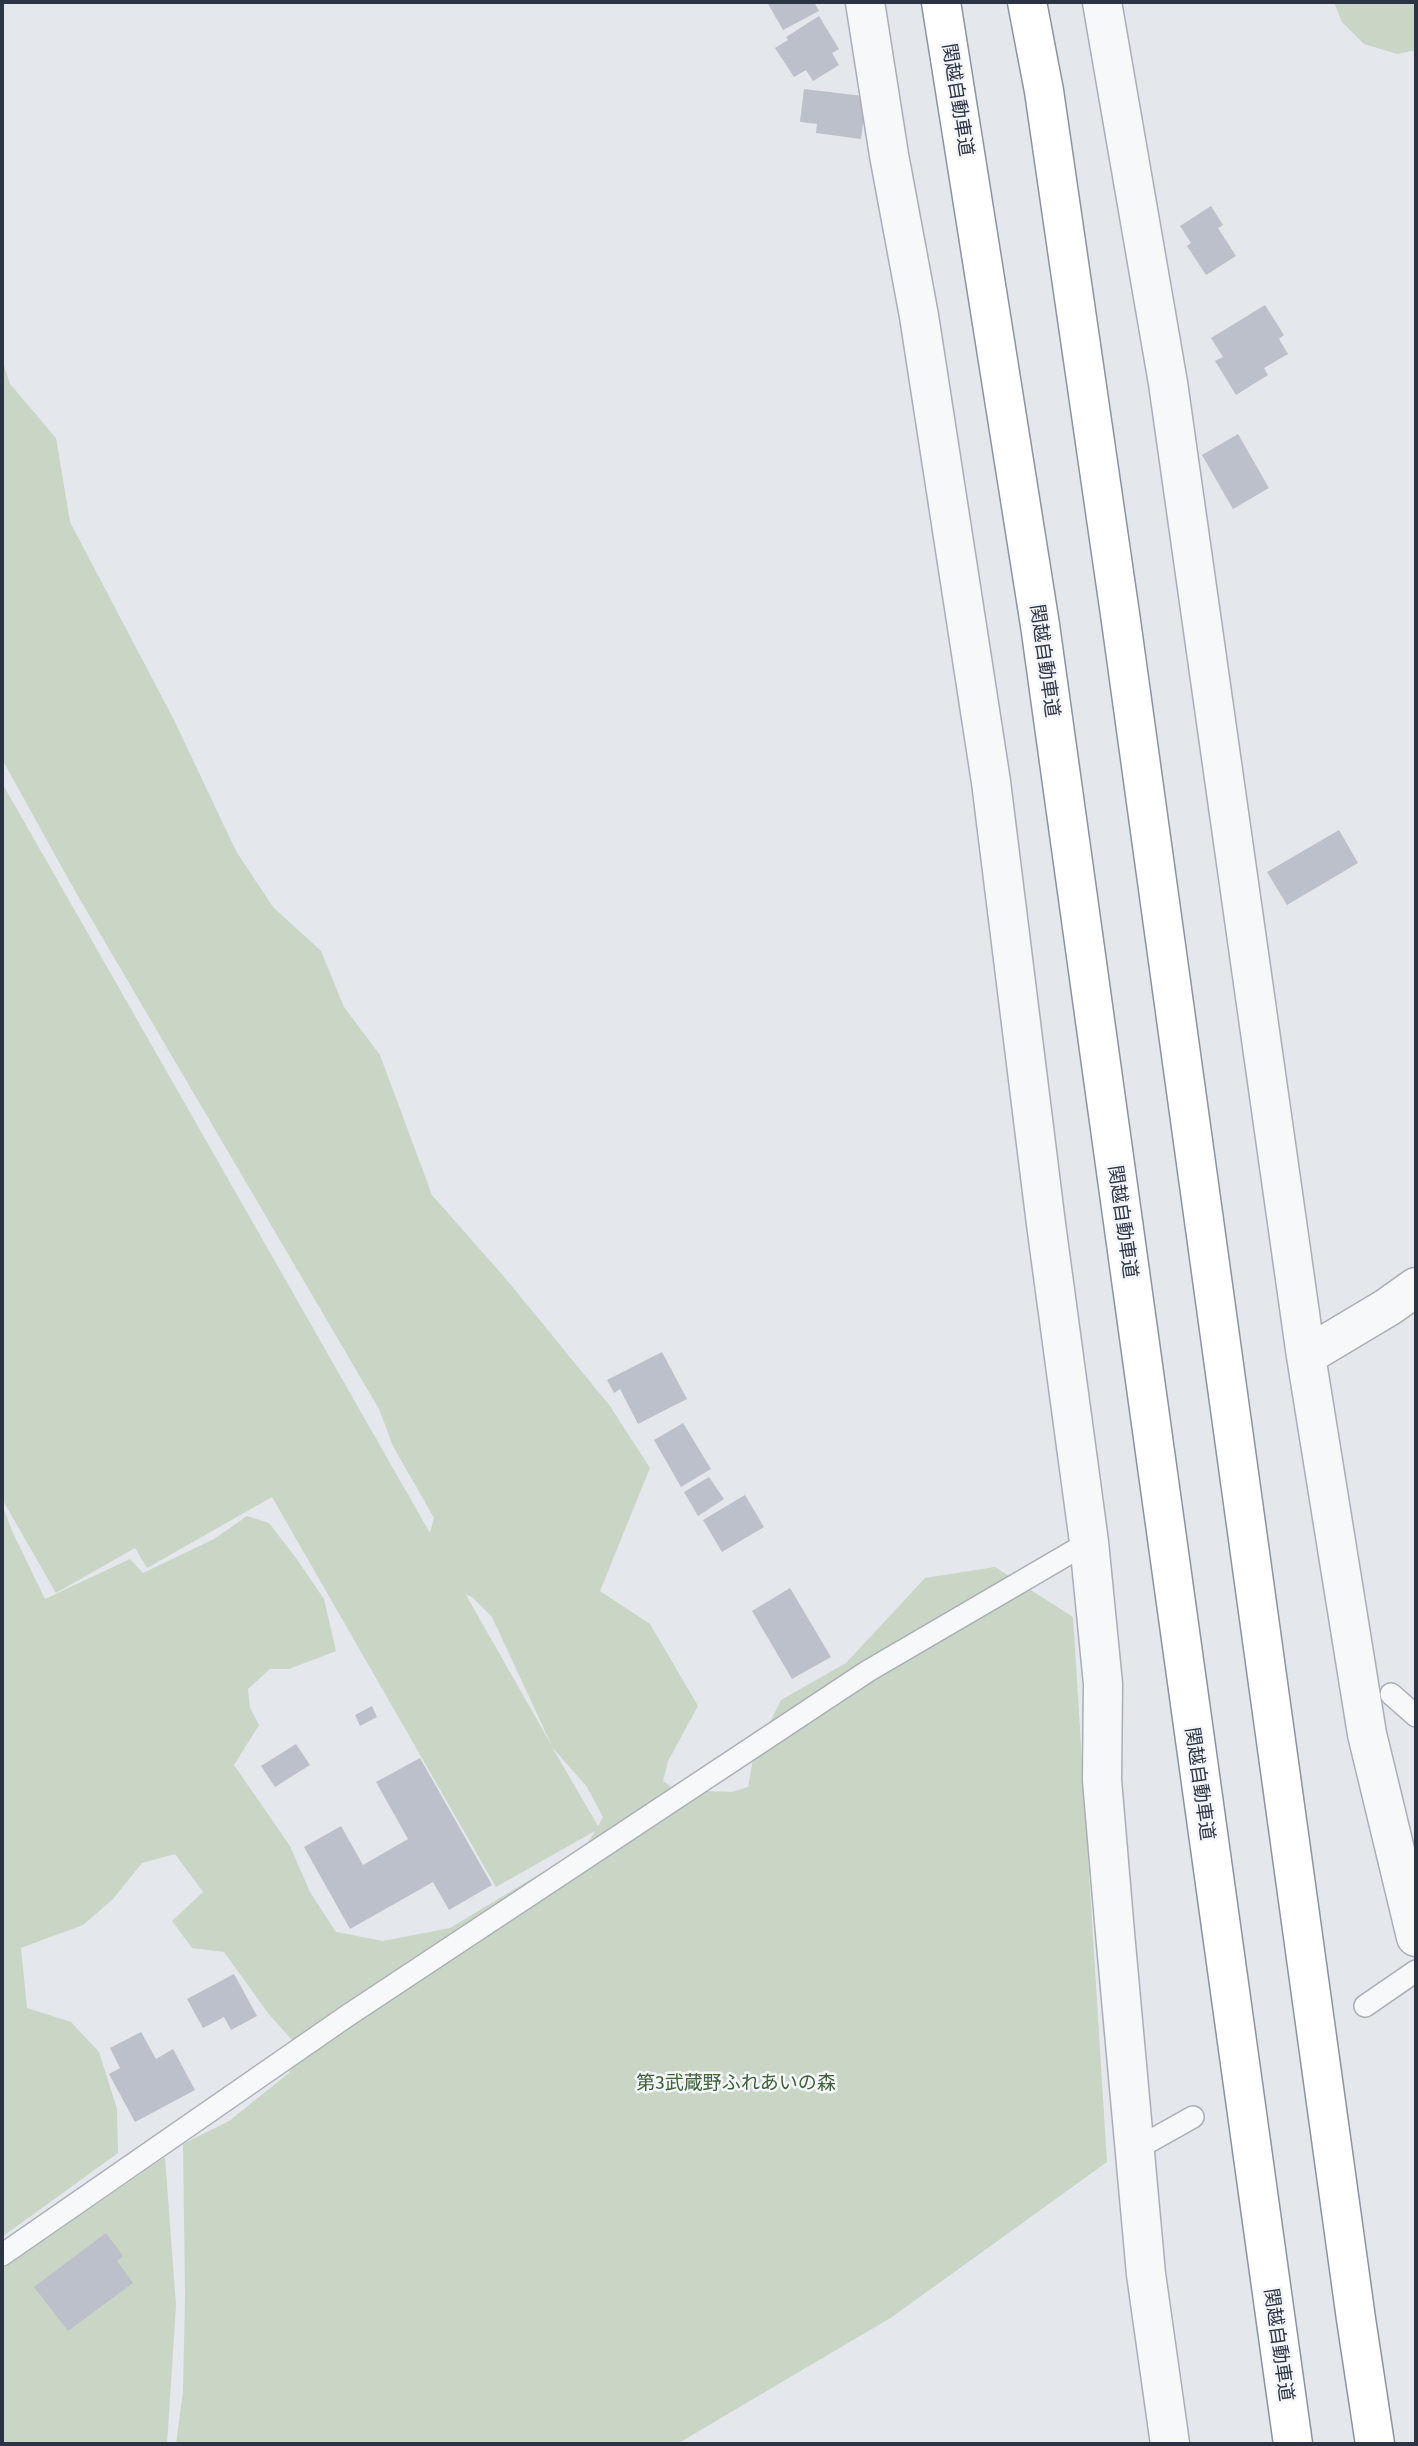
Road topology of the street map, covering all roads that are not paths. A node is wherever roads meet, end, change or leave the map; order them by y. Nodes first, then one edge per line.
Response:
1 (865, 2) edge
2 (941, 2) edge
3 (1027, 2) edge
4 (1102, 2) edge
5 (1416, 1287) edge
6 (1306, 1356) junction
7 (1088, 1542) junction
8 (1391, 1694) dead end
9 (1416, 1716) edge
10 (1416, 1937) edge
11 (1416, 1971) edge
12 (1365, 2006) dead end
13 (1193, 2117) dead end
14 (1136, 2149) junction
15 (2, 2255) edge
16 (1170, 2444) edge
17 (1293, 2444) edge
18 (1375, 2444) edge

1 - 7 street
2 - 17 highway, 関越自動車道
3 - 18 highway
4 - 6 street
5 - 6 street
6 - 10 street
7 - 14 street
7 - 15 lane
8 - 9 lane
11 - 12 lane
13 - 14 lane
14 - 16 street

